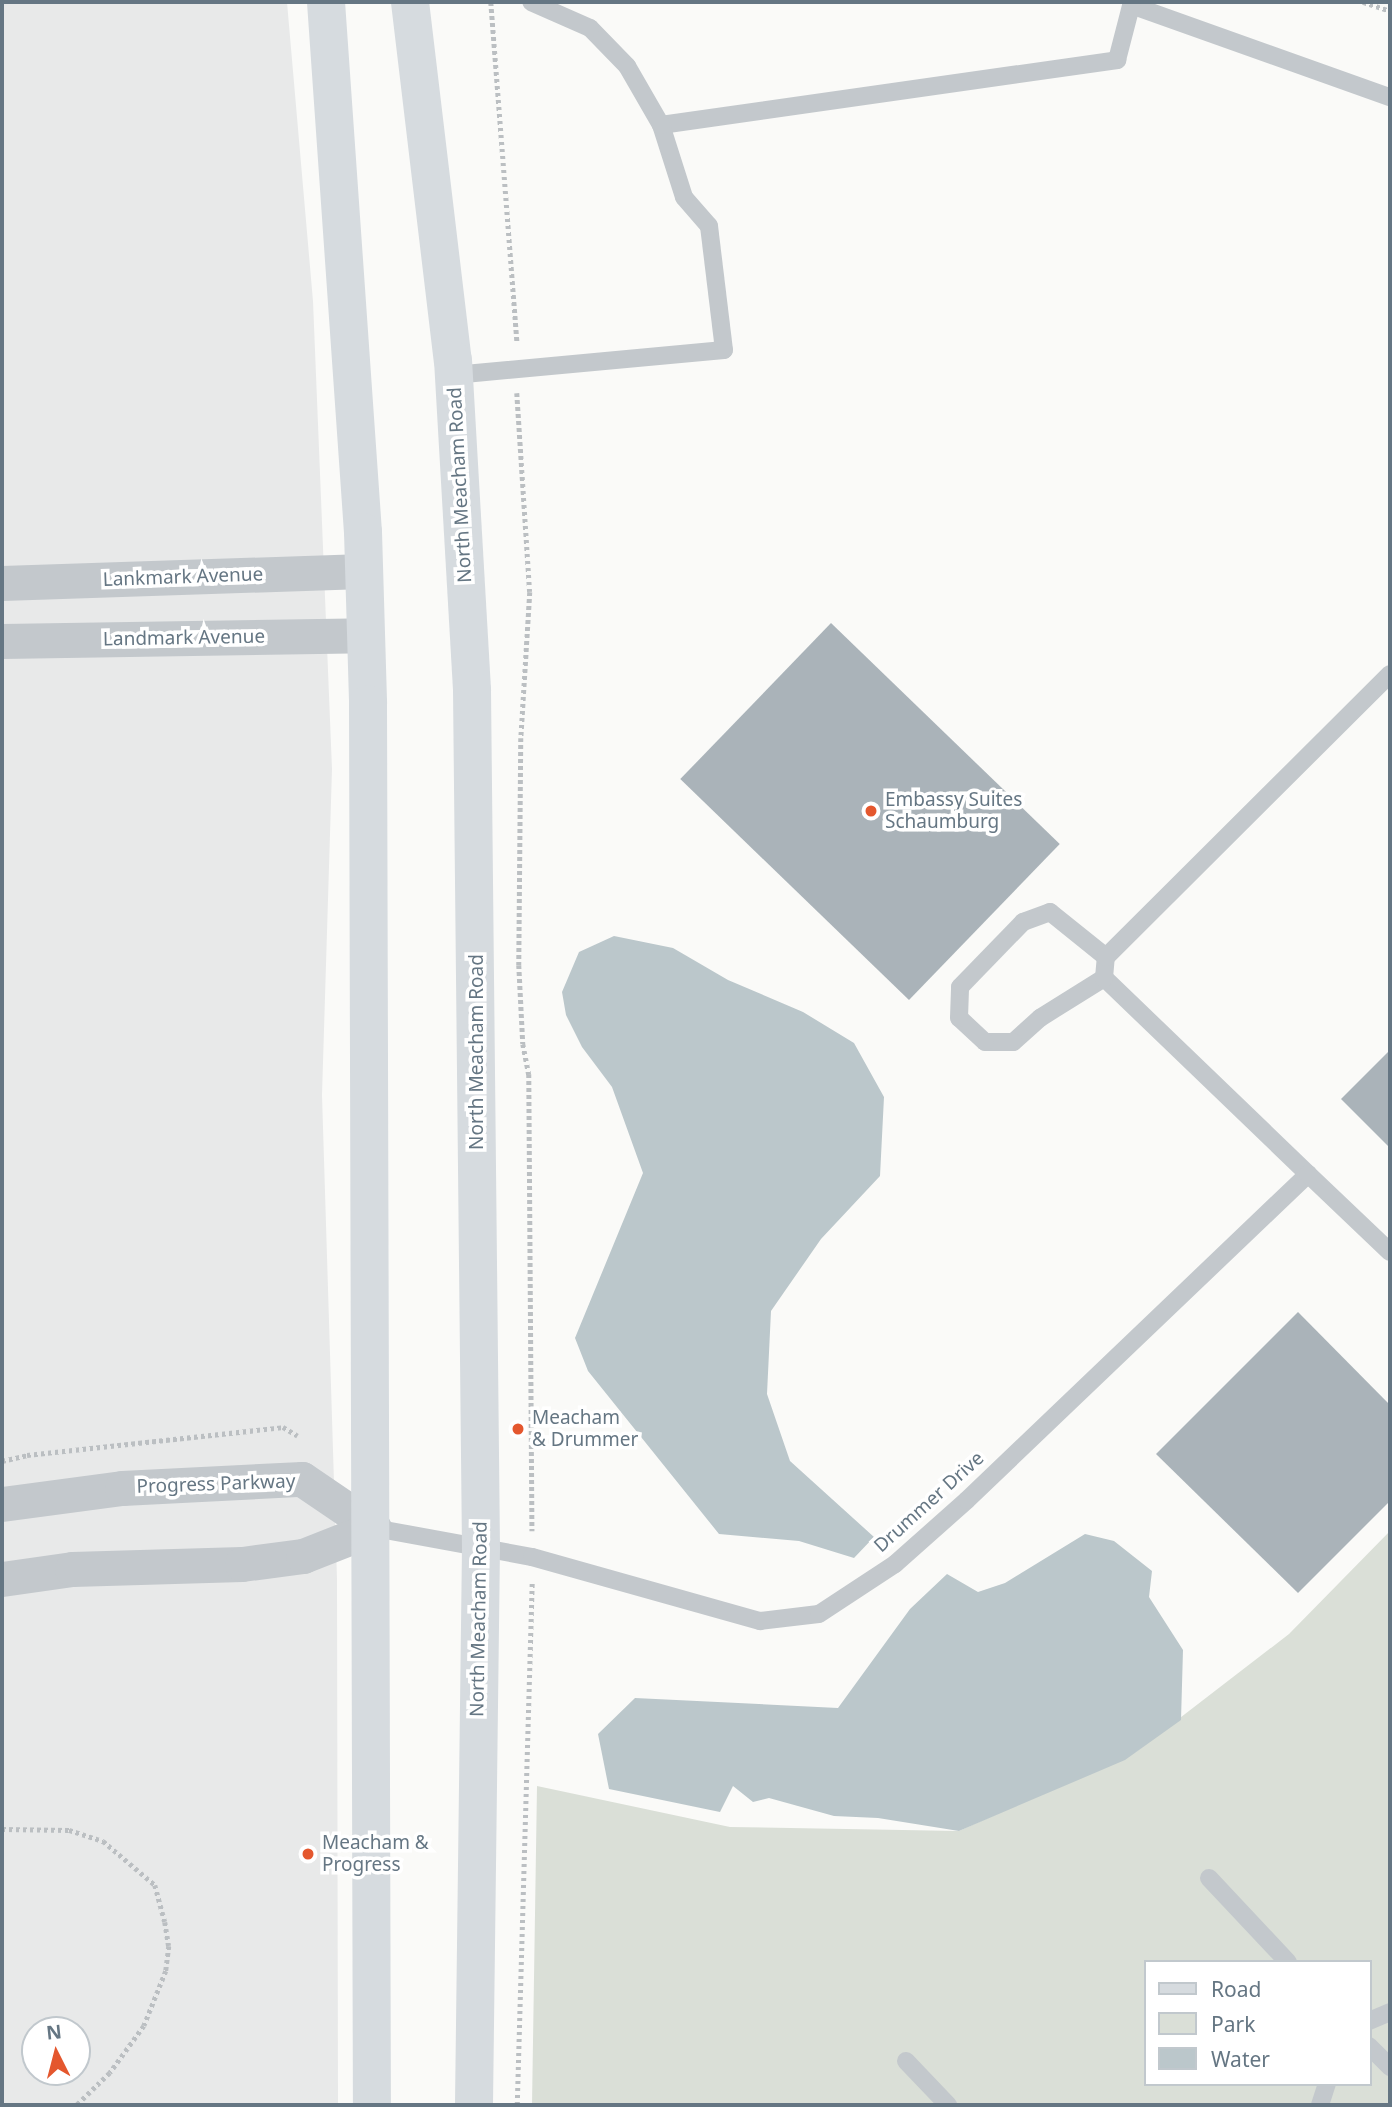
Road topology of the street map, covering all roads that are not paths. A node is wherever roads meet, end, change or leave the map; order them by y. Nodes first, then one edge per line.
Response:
1 (326, 2) edge
2 (410, 2) edge
3 (531, 2) edge
4 (1131, 4) edge
5 (1390, 97) edge
6 (660, 124) junction
7 (454, 375) junction
8 (364, 571) junction
9 (2, 583) edge
10 (366, 635) junction
11 (2, 641) edge
12 (1390, 674) edge
13 (1106, 957) junction
14 (1104, 978) junction
15 (1308, 1174) junction
16 (1390, 1252) edge
17 (2, 1504) edge
18 (374, 1528) junction
19 (481, 1547) junction
20 (2, 1579) edge
21 (1209, 1878) dead end
22 (1286, 1960) edge
23 (1390, 2012) edge
24 (1371, 2020) edge
25 (1371, 2048) edge
26 (906, 2061) dead end
27 (1390, 2067) edge
28 (1326, 2086) edge
29 (372, 2105) edge
30 (474, 2105) edge
31 (948, 2105) edge
32 (1320, 2105) edge

1 - 8 main road
2 - 7 main road, North Meacham Road
3 - 6 lane
4 - 5 lane
4 - 6 lane
6 - 7 lane
7 - 19 main road, North Meacham Road
8 - 9 street, Lankmark Avenue
8 - 10 main road
10 - 11 street, Landmark Avenue
10 - 18 main road
12 - 13 lane
13 - 14 lane
13 - 14 lane
14 - 15 lane
15 - 16 lane
15 - 19 lane, Drummer Drive
17 - 18 street, Progress Parkway
18 - 19 lane, Drummer Drive
18 - 20 street
18 - 29 main road
19 - 30 main road, North Meacham Road
21 - 22 lane
23 - 24 lane
25 - 27 lane
26 - 31 lane
28 - 32 lane

